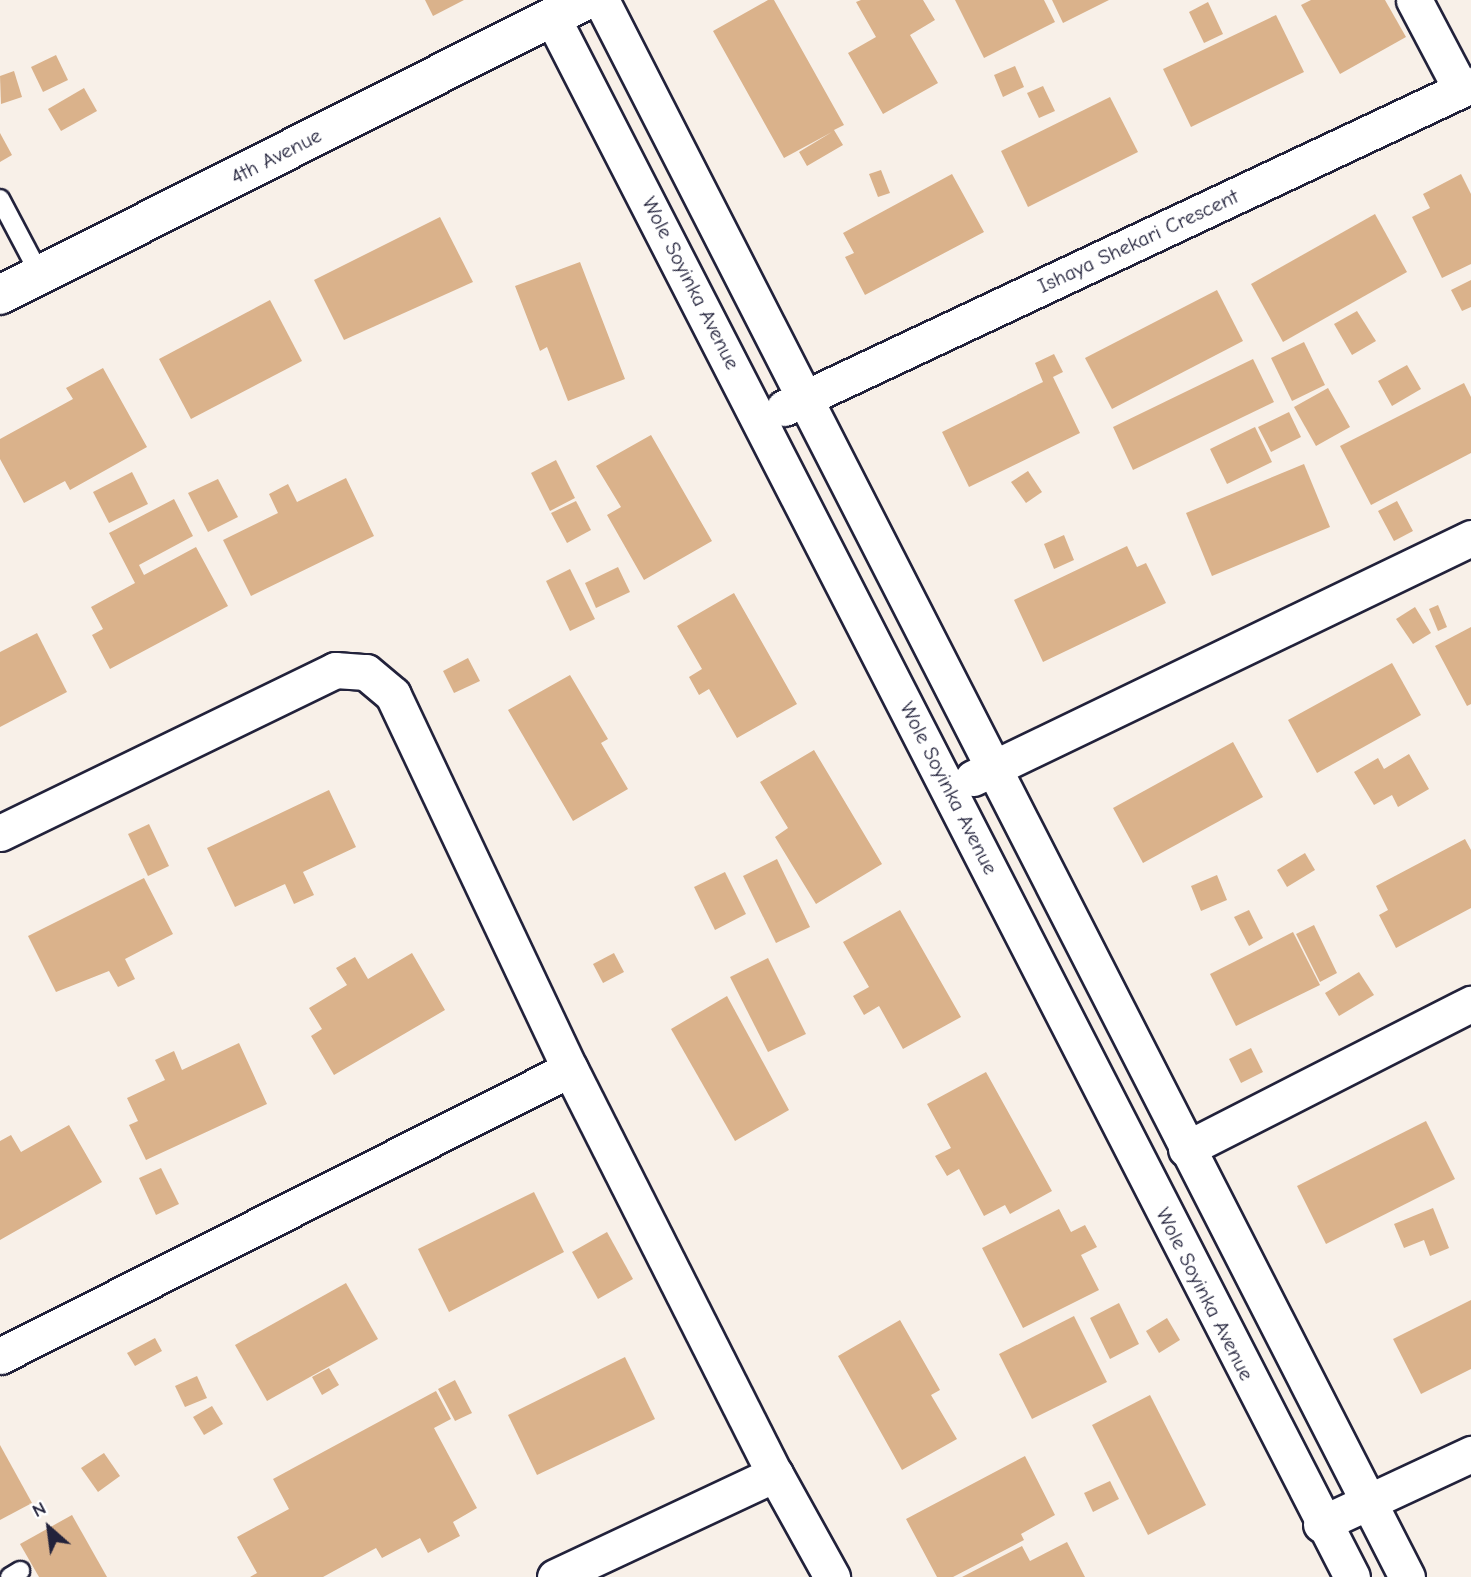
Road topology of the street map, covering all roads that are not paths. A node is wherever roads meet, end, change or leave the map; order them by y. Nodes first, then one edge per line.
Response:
1 (586, 0) edge
2 (601, 0) edge
3 (1414, 0) edge
4 (548, 8) edge
5 (1466, 87) edge
6 (0, 199) edge
7 (40, 275) junction
8 (0, 295) edge
9 (804, 397) junction
10 (762, 419) junction
11 (1471, 538) edge
12 (994, 768) junction
13 (949, 790) junction
14 (0, 833) edge
15 (1471, 1004) edge
16 (570, 1069) junction
17 (1186, 1149) junction
18 (0, 1356) edge
19 (1471, 1454) edge
20 (775, 1474) junction
21 (1367, 1503) junction
22 (1321, 1524) junction
23 (555, 1577) edge
24 (832, 1577) edge
25 (1352, 1577) edge
26 (1407, 1577) edge

1 - 4 street, 4th Avenue
2 - 9 street
3 - 5 street
4 - 7 street, 4th Avenue
4 - 10 street, Wole Soyinka Avenue
5 - 9 street, Ishaya Shekari Crescent
6 - 7 lane
7 - 8 street, 4th Avenue
9 - 10 street, Ishaya Shekari Crescent
9 - 12 street
10 - 13 street, Wole Soyinka Avenue
11 - 12 street
12 - 13 street
12 - 17 street
13 - 22 street, Wole Soyinka Avenue
14 - 16 street
15 - 17 street
16 - 18 street
16 - 20 street
17 - 21 street
19 - 21 street
20 - 23 street
20 - 24 street
21 - 22 street
21 - 26 street
22 - 25 street, Wole Soyinka Avenue

